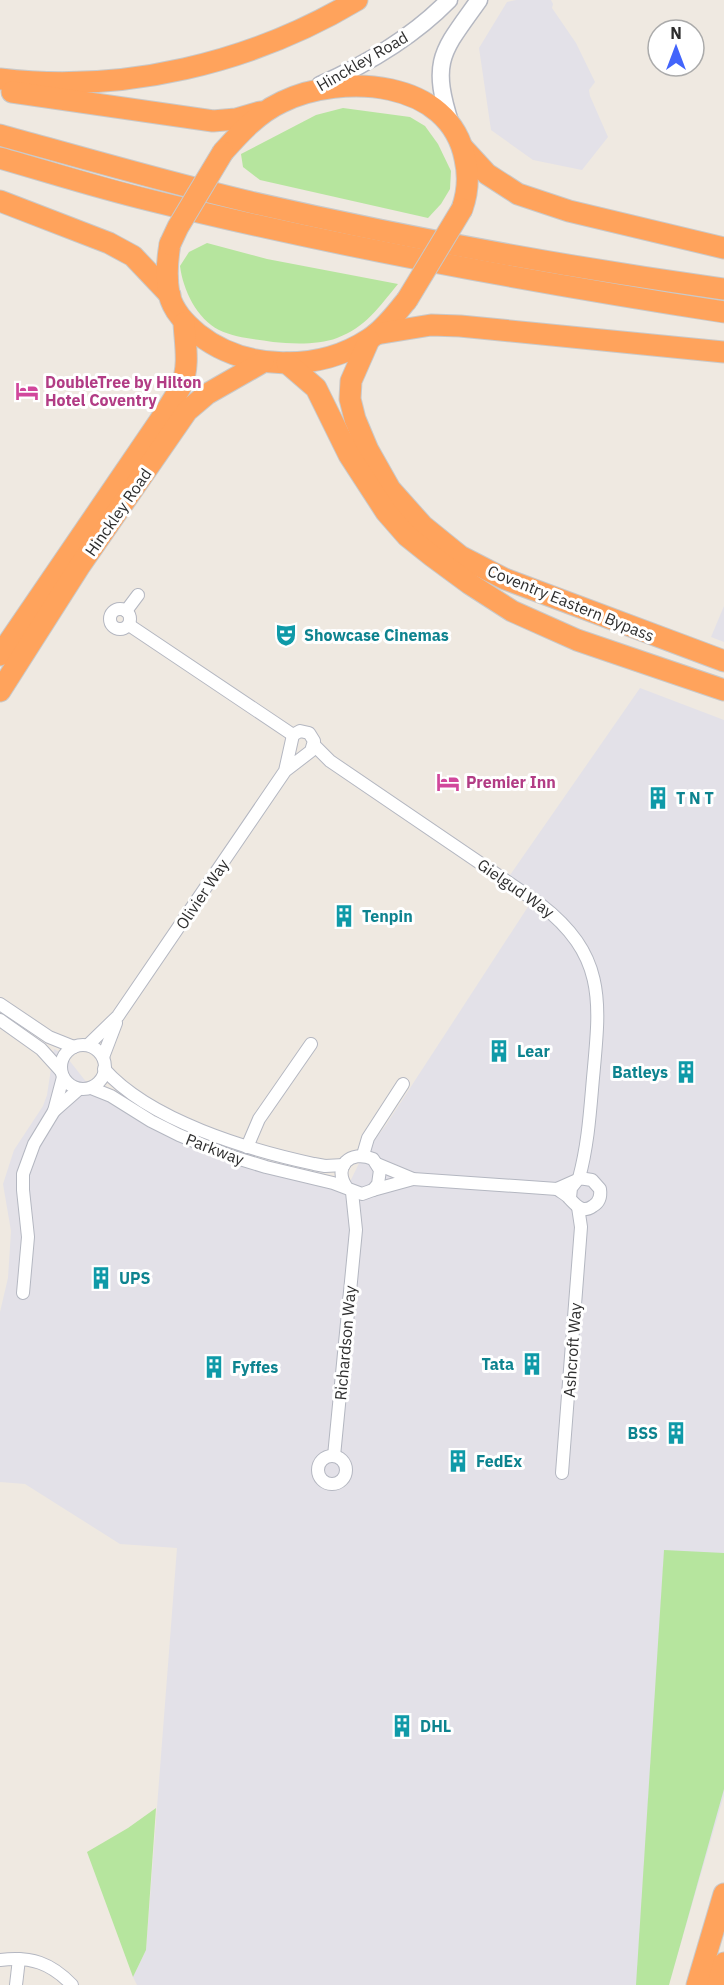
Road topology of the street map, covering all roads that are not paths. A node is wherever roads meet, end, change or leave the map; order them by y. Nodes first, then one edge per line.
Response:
1 (357, 0) edge
2 (449, 0) edge
3 (478, 0) edge
4 (0, 79) edge
5 (0, 90) edge
6 (300, 95) junction
7 (268, 110) junction
8 (452, 126) junction
9 (0, 135) edge
10 (463, 147) junction
11 (0, 158) edge
12 (0, 201) edge
13 (724, 248) edge
14 (724, 289) edge
15 (170, 295) junction
16 (724, 312) edge
17 (184, 323) junction
18 (372, 337) junction
19 (724, 352) edge
20 (263, 362) junction
21 (287, 363) junction
22 (138, 595) dead end
23 (126, 611) junction
24 (129, 625) junction
25 (0, 655) edge
26 (724, 662) edge
27 (724, 690) edge
28 (0, 691) edge
29 (292, 742) junction
30 (308, 751) junction
31 (285, 771) junction
32 (0, 1004) edge
33 (118, 1016) junction
34 (0, 1020) edge
35 (311, 1044) dead end
36 (88, 1045) junction
37 (74, 1047) junction
38 (104, 1063) junction
39 (62, 1074) junction
40 (402, 1084) dead end
41 (85, 1088) junction
42 (54, 1111) junction
43 (247, 1147) junction
44 (363, 1155) junction
45 (377, 1164) junction
46 (344, 1165) junction
47 (413, 1179) junction
48 (582, 1180) junction
49 (557, 1189) junction
50 (350, 1190) junction
51 (371, 1191) junction
52 (579, 1205) junction
53 (356, 1230) junction
54 (23, 1293) dead end
55 (334, 1456) dead end
56 (562, 1473) dead end
57 (724, 1894) edge
58 (19, 1959) junction
59 (0, 1960) edge
60 (724, 1963) edge
61 (15, 1985) edge
62 (72, 1985) edge
63 (697, 1985) edge
64 (718, 1985) edge

1 - 4 highway
2 - 6 main road, Hinckley Road
3 - 8 main road
5 - 7 highway
6 - 7 highway
6 - 8 highway
7 - 15 highway, bridge
8 - 10 highway
9 - 14 highway
10 - 13 highway
10 - 18 highway, bridge
11 - 16 highway
12 - 15 highway
15 - 17 highway
17 - 20 highway
17 - 25 highway, Hinckley Road
18 - 19 highway
18 - 21 highway
18 - 26 highway, Coventry Eastern Bypass
20 - 21 highway
20 - 28 highway, Hinckley Road
21 - 27 highway, Coventry Eastern Bypass
22 - 23 street
23 - 24 street
23 - 24 street
24 - 29 street
29 - 30 street
29 - 30 street
29 - 31 street, Olivier Way
30 - 31 street, Olivier Way
30 - 48 street, Gielgud Way
31 - 33 street, Olivier Way
32 - 37 street
33 - 36 street, Olivier Way
33 - 38 street, Olivier Way
34 - 39 street
35 - 43 street
36 - 37 street
36 - 38 street
37 - 39 street
38 - 41 street
38 - 43 street, Parkway
39 - 41 street
39 - 42 street
40 - 44 street
41 - 42 street
41 - 50 street, Parkway
42 - 54 street
43 - 46 street, Parkway
44 - 45 street
44 - 46 street
45 - 47 street
45 - 51 street
46 - 50 street
47 - 49 street
47 - 51 street
48 - 49 street
48 - 52 street, Ashcroft Way
48 - 52 street, Ashcroft Way
49 - 52 street
50 - 51 street
50 - 53 street, Richardson Way
51 - 53 street, Richardson Way
52 - 56 street, Ashcroft Way
53 - 55 street, Richardson Way
57 - 63 highway
58 - 59 street
58 - 61 street
58 - 62 street
60 - 64 highway

